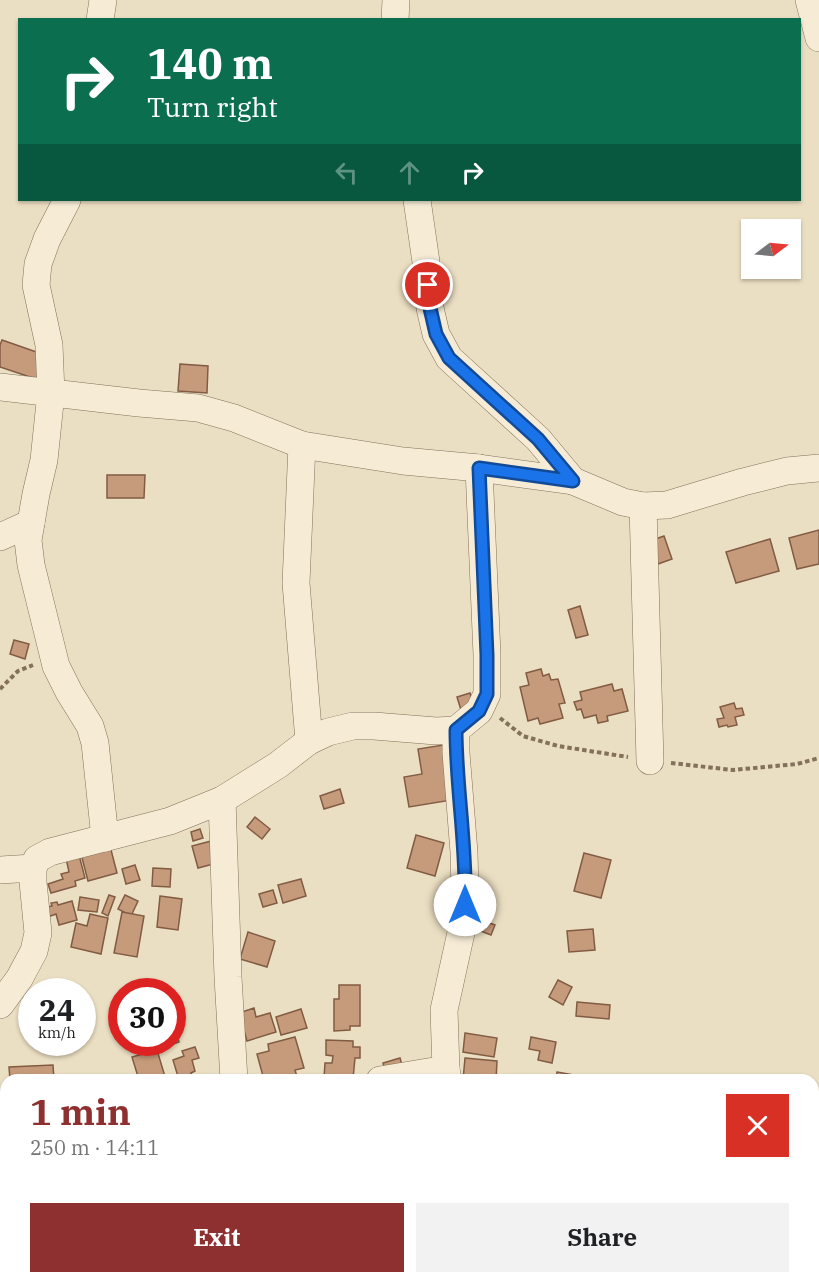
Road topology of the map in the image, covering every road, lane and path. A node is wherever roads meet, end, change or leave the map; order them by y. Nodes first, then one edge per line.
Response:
1 (103, 0) edge
2 (396, 0) edge
3 (809, 0) edge
4 (99, 18) edge
5 (395, 18) edge
6 (819, 38) edge
7 (67, 201) edge
8 (417, 201) edge
9 (0, 387) edge
10 (51, 393) junction
11 (302, 445) junction
12 (479, 468) junction
13 (819, 468) edge
14 (573, 481) junction
15 (643, 506) junction
16 (31, 523) junction
17 (0, 537) edge
18 (54, 657) junction
19 (0, 688) edge
20 (456, 730) junction
21 (309, 741) junction
22 (650, 761) dead end
23 (222, 800) junction
24 (105, 838) junction
25 (33, 868) junction
26 (0, 870) edge
27 (0, 1005) edge
28 (234, 1074) edge
29 (447, 1074) edge

1 - 4 street
2 - 5 street
3 - 6 street
7 - 10 street
8 - 14 street
9 - 10 street
10 - 11 street
10 - 16 street
11 - 12 street
11 - 21 street
12 - 14 street
12 - 20 street
13 - 15 street
14 - 15 street
15 - 22 street
16 - 17 street
16 - 18 street
18 - 19 path
18 - 24 street
20 - 21 street
20 - 29 street
21 - 23 street
23 - 24 street
23 - 28 street
24 - 25 street
25 - 26 street
25 - 27 street

